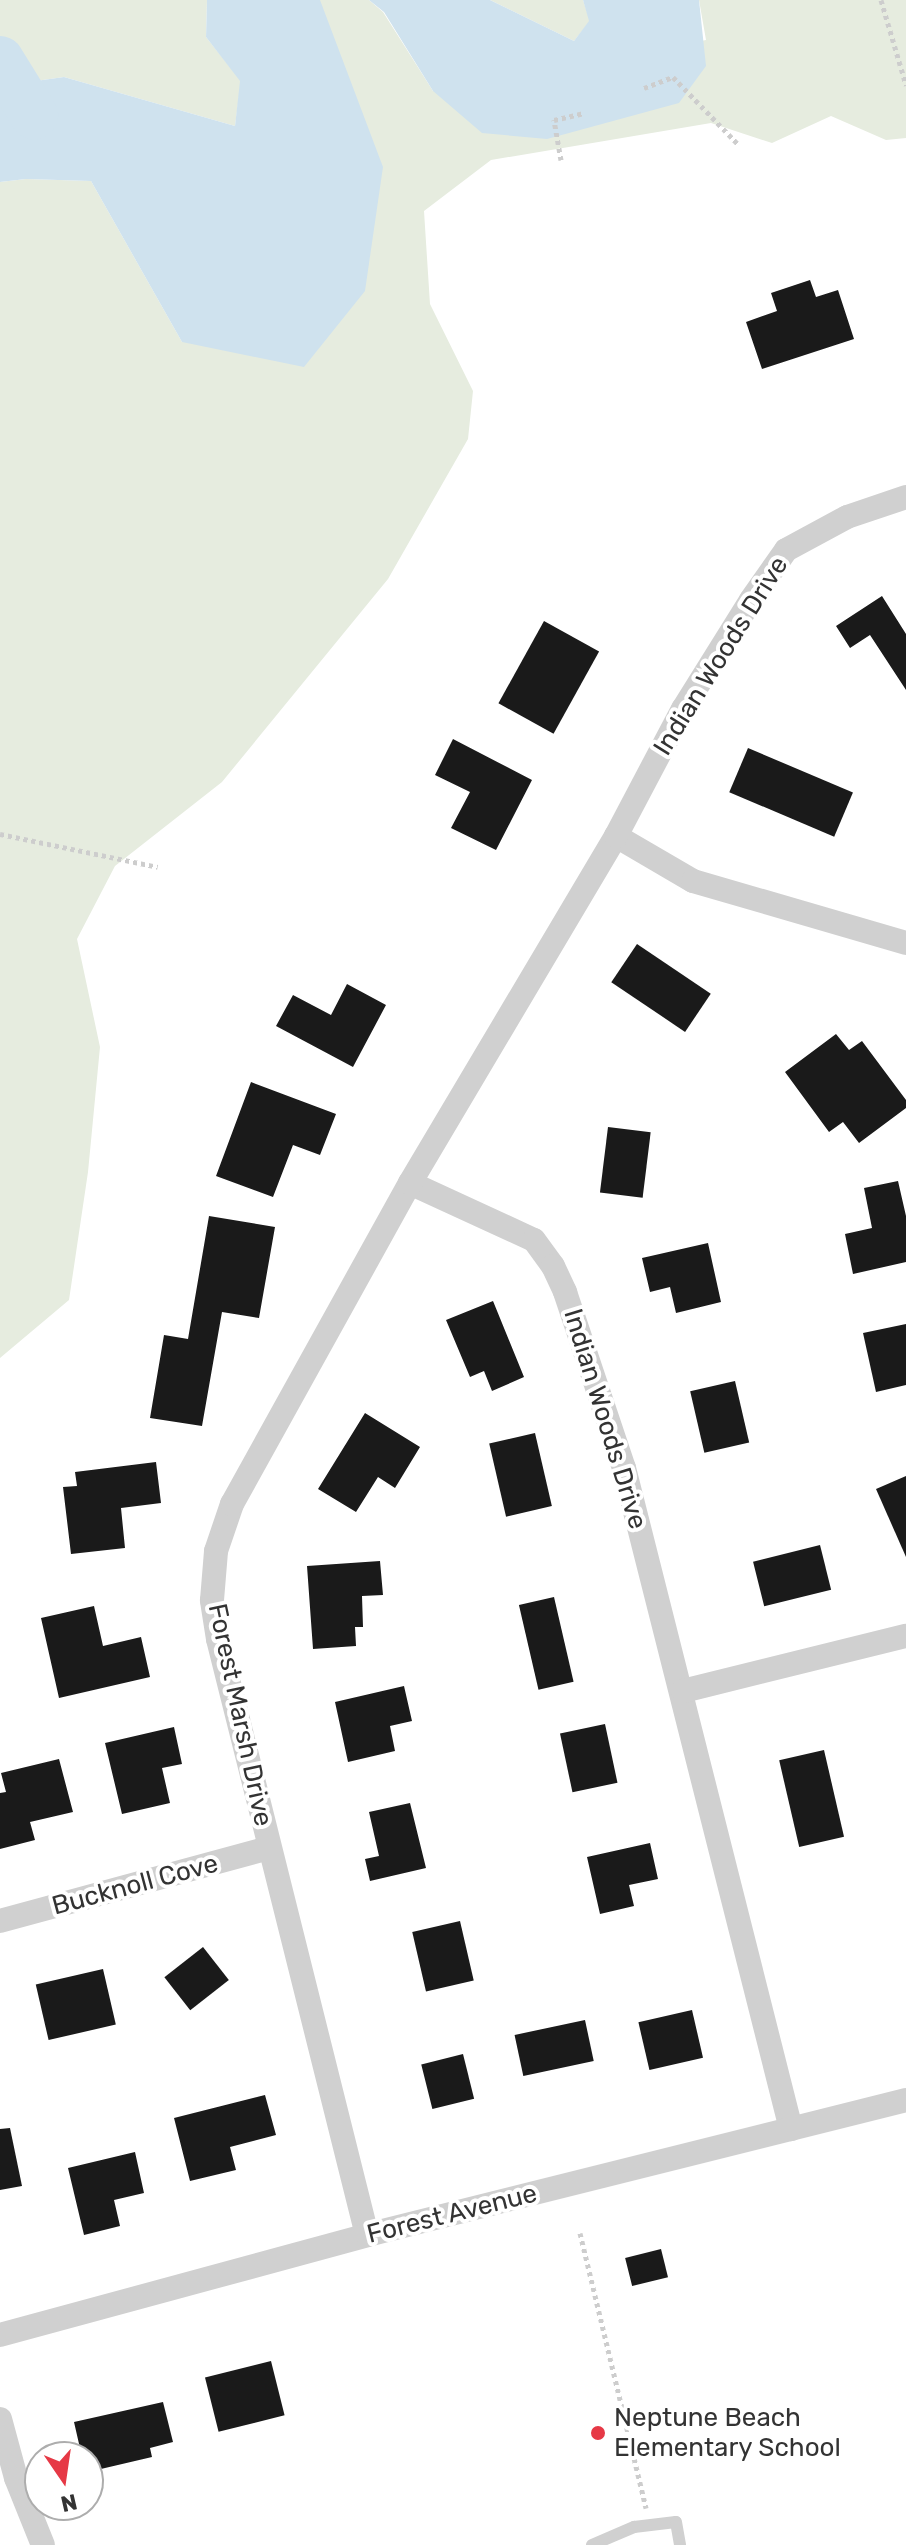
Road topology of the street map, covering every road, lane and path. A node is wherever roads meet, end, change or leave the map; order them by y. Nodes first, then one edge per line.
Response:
1 (881, 0) edge
2 (906, 85) edge
3 (644, 88) dead end
4 (584, 113) dead end
5 (739, 145) dead end
6 (561, 160) dead end
7 (906, 497) edge
8 (0, 834) edge
9 (616, 836) junction
10 (158, 867) dead end
11 (906, 943) edge
12 (410, 1183) junction
13 (906, 1636) edge
14 (683, 1691) junction
15 (269, 1848) junction
16 (0, 1921) edge
17 (906, 2100) edge
18 (791, 2129) junction
19 (580, 2233) dead end
20 (367, 2235) junction
21 (0, 2335) edge
22 (0, 2419) edge
23 (650, 2526) junction
24 (43, 2545) edge
25 (592, 2545) edge
26 (680, 2545) edge

1 - 2 path
3 - 5 path
4 - 6 path
7 - 9 street, Indian Woods Drive
8 - 10 path
9 - 11 street
9 - 12 street, Indian Woods Drive
12 - 14 street, Indian Woods Drive
12 - 15 street, Forest Marsh Drive
13 - 14 street
14 - 18 street, Indian Woods Drive
15 - 16 street, Bucknoll Cove
15 - 20 street, Forest Marsh Drive
17 - 18 street, Forest Avenue
18 - 20 street, Forest Avenue
19 - 23 path
20 - 21 street, Forest Avenue
22 - 24 street
23 - 25 lane
23 - 26 lane

